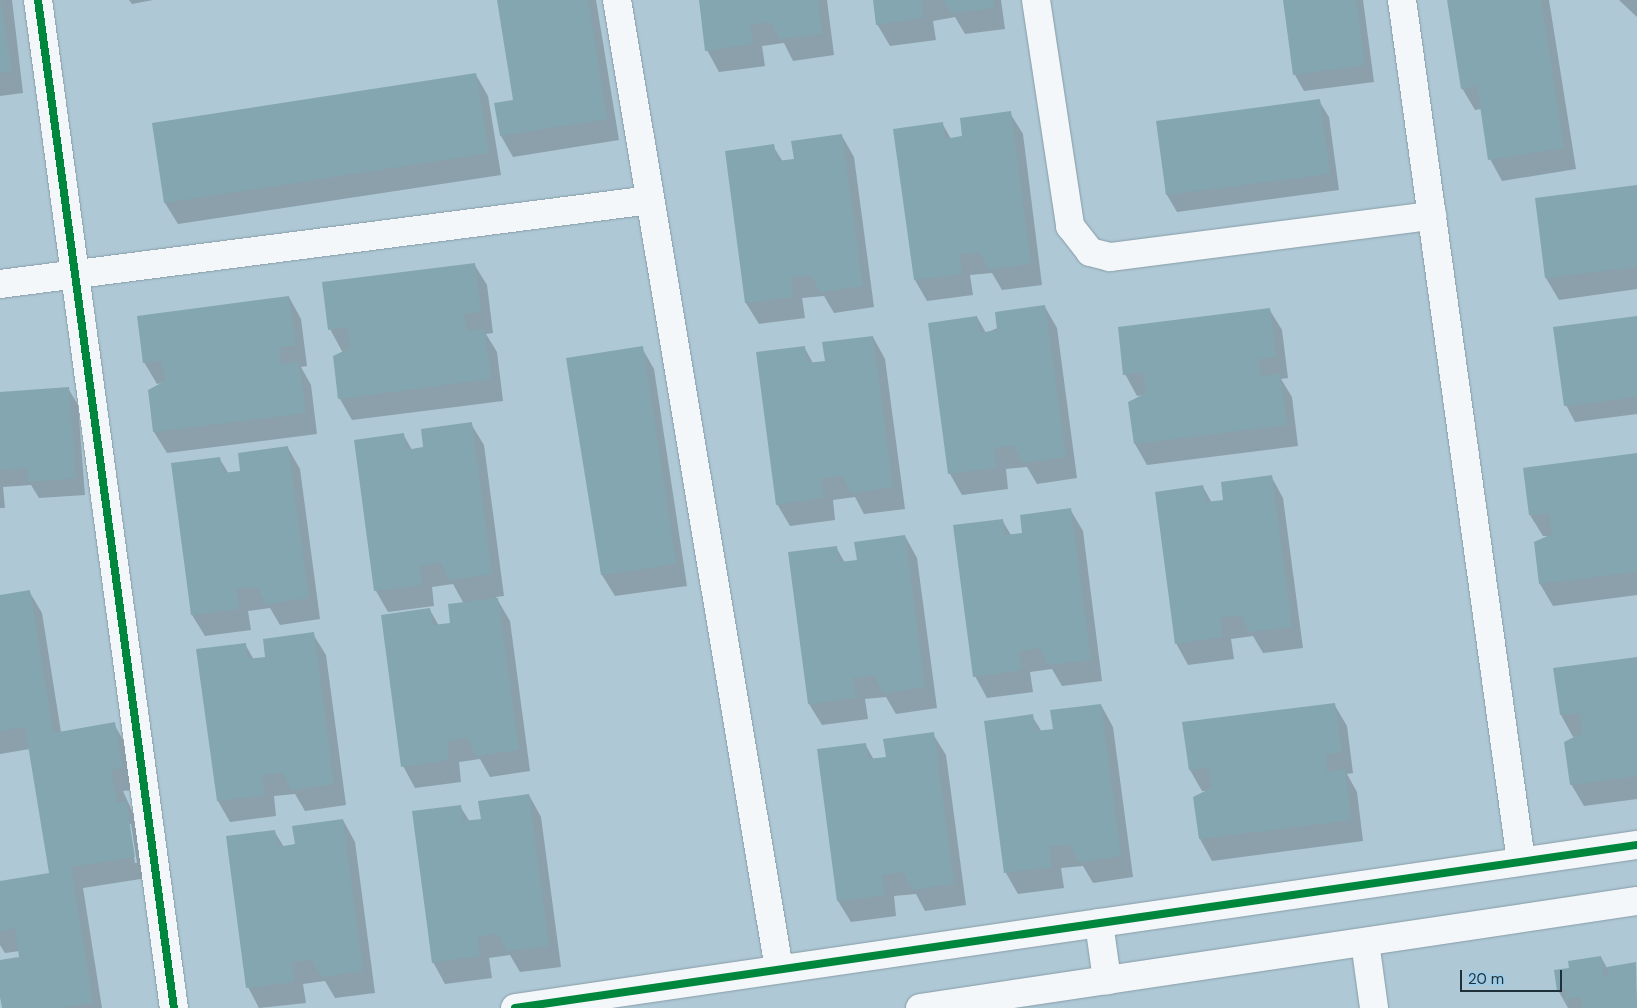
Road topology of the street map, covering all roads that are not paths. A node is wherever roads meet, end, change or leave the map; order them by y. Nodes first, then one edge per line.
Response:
1 (38, 0) edge
2 (617, 0) edge
3 (1036, 0) edge
4 (1402, 0) edge
5 (650, 200) junction
6 (1432, 216) junction
7 (75, 274) junction
8 (0, 284) edge
9 (1637, 845) edge
10 (1521, 861) junction
11 (1637, 901) edge
12 (1099, 923) junction
13 (1365, 942) junction
14 (779, 970) junction
15 (1107, 980) junction
16 (174, 1008) edge
17 (516, 1008) edge
18 (920, 1008) edge
19 (1374, 1008) edge

1 - 7 street
2 - 5 street
3 - 6 street
4 - 6 street
5 - 7 street
5 - 14 street
6 - 10 street
7 - 8 street
7 - 16 street
9 - 10 street
10 - 12 street
11 - 13 street
12 - 14 street
12 - 15 street
13 - 15 street
13 - 19 street
14 - 17 street
15 - 18 street

